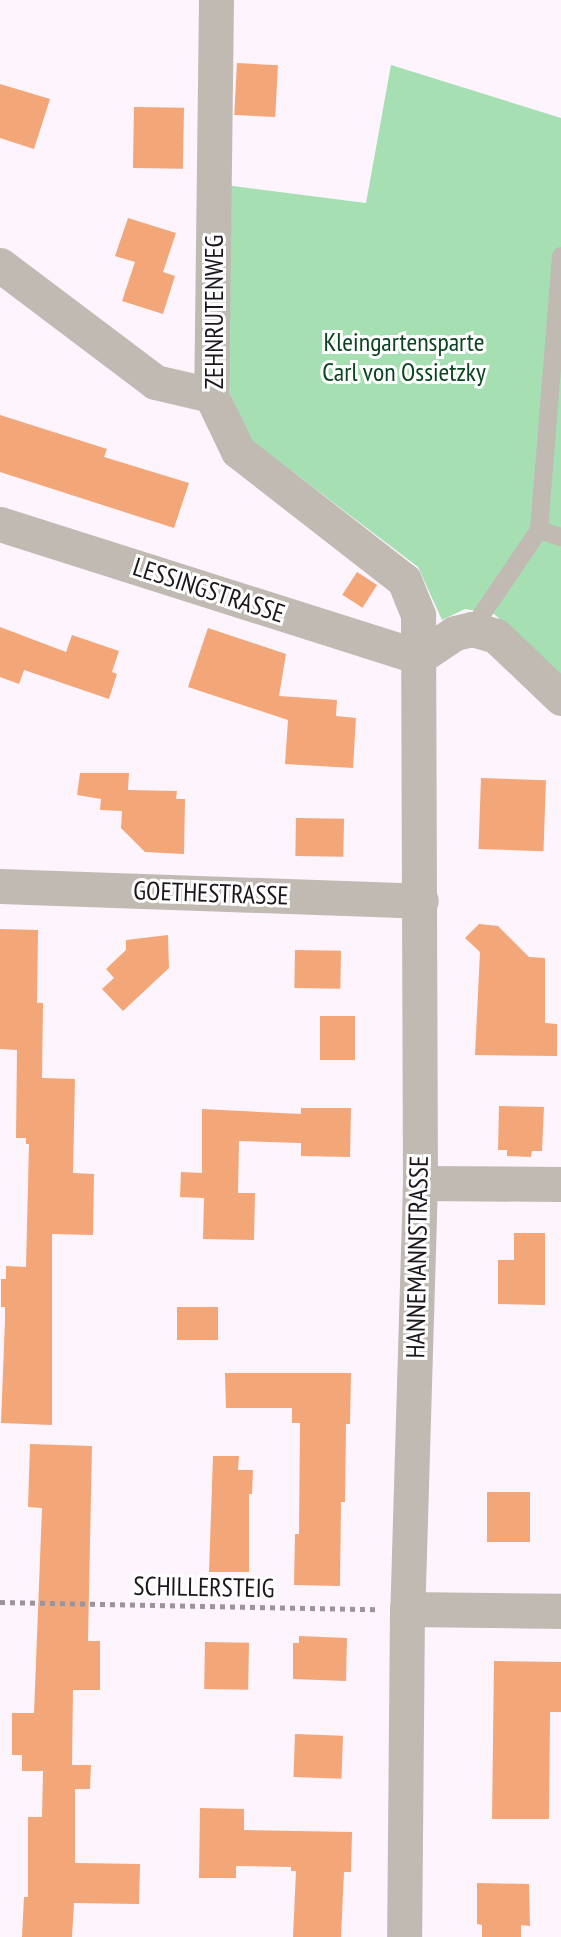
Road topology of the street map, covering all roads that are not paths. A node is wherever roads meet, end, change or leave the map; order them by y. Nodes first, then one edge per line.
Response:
1 (216, 0) edge
2 (561, 256) edge
3 (0, 265) edge
4 (211, 395) junction
5 (0, 524) edge
6 (539, 530) junction
7 (561, 537) edge
8 (404, 580) joint
9 (472, 629) junction
10 (419, 657) junction
11 (561, 698) edge
12 (0, 886) edge
13 (421, 901) junction
14 (420, 1183) junction
15 (561, 1184) edge
16 (407, 1609) junction
17 (561, 1611) edge
18 (404, 1937) edge

1 - 4 street, ZEHNRUTENWEG
2 - 6 lane
3 - 4 street
4 - 8 street, ZEHNRUTENWEG
5 - 10 street, LESSINGSTRASSE
6 - 7 lane
6 - 9 lane
8 - 10 street, HANNEMANNSTRASSE
9 - 10 street
9 - 11 street
10 - 13 street, HANNEMANNSTRASSE
12 - 13 street, GOETHESTRASSE
13 - 14 street, HANNEMANNSTRASSE
14 - 15 street
14 - 16 street, HANNEMANNSTRASSE
16 - 17 street
16 - 18 street, HANNEMANNSTRASSE

